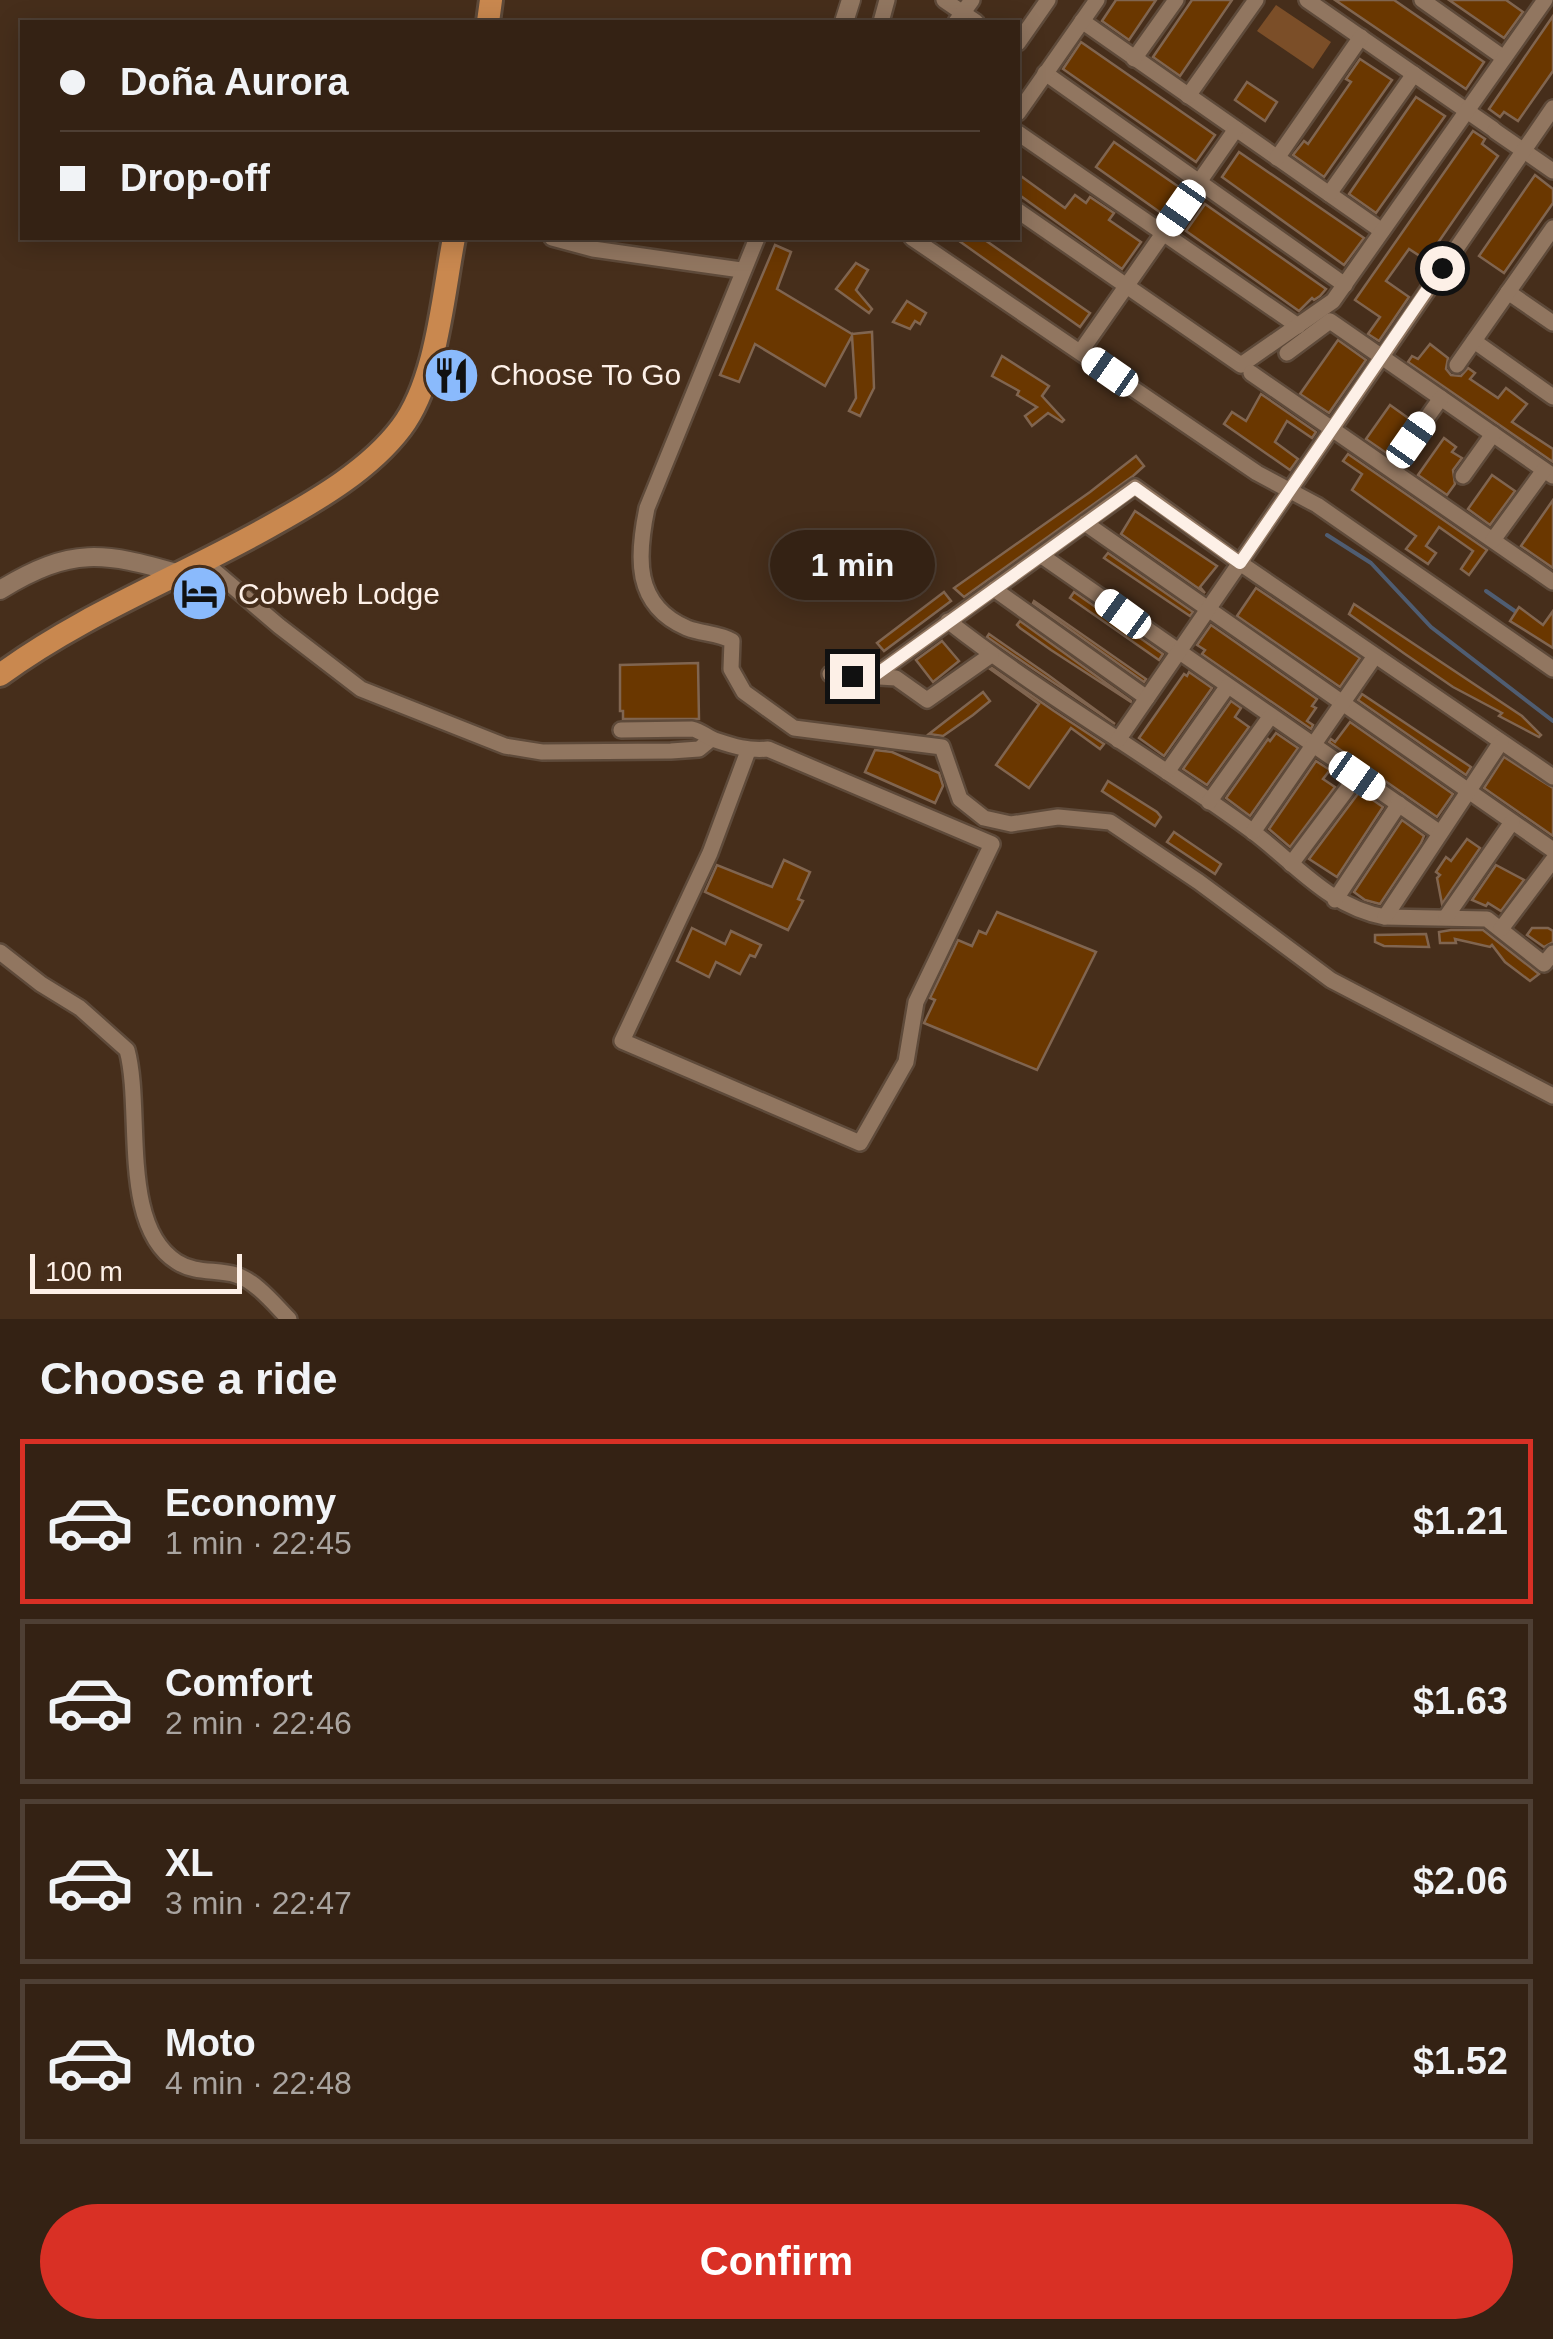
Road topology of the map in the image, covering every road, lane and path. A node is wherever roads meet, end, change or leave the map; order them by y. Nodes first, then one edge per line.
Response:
1 (944, 0) edge
2 (1048, 0) edge
3 (1096, 0) edge
4 (1176, 0) edge
5 (1256, 0) edge
6 (1422, 0) edge
7 (1312, 1) edge
8 (1539, 2) edge
9 (967, 15) edge
10 (1082, 21) junction
11 (1361, 37) junction
12 (1020, 40) edge
13 (1504, 58) junction
14 (1134, 59) junction
15 (1046, 73) junction
16 (1414, 74) junction
17 (1188, 96) junction
18 (1553, 108) edge
19 (1020, 110) edge
20 (1467, 111) junction
21 (1236, 129) junction
22 (1020, 134) edge
23 (1524, 151) junction
24 (1277, 158) junction
25 (1553, 171) edge
26 (1200, 180) junction
27 (1329, 194) junction
28 (1020, 212) edge
29 (1553, 228) edge
30 (1164, 232) junction
31 (1382, 232) junction
32 (454, 240) edge
33 (559, 240) edge
34 (756, 240) edge
35 (915, 240) edge
36 (741, 270) junction
37 (1345, 285) junction
38 (1126, 286) junction
39 (1508, 292) junction
40 (1553, 324) edge
41 (1298, 326) junction
42 (1474, 341) junction
43 (1081, 351) junction
44 (1287, 353) dead end
45 (1382, 356) junction
46 (1457, 365) dead end
47 (1251, 374) dead end
48 (1553, 397) edge
49 (1441, 398) junction
50 (1332, 428) junction
51 (1493, 434) junction
52 (1411, 440) dead end
53 (1548, 473) edge
54 (1463, 476) dead end
55 (1290, 492) junction
56 (1085, 523) junction
57 (1492, 540) junction
58 (1042, 556) junction
59 (204, 562) junction
60 (1240, 563) junction
61 (180, 574) junction
62 (1553, 582) edge
63 (994, 589) junction
64 (0, 590) edge
65 (1207, 611) junction
66 (948, 621) junction
67 (1178, 653) junction
68 (992, 655) junction
69 (1375, 656) junction
70 (1553, 669) edge
71 (830, 674) dead end
72 (0, 675) edge
73 (874, 676) junction
74 (1227, 687) junction
75 (1147, 698) junction
76 (1342, 704) junction
77 (1270, 716) junction
78 (621, 730) dead end
79 (710, 740) junction
80 (1118, 740) junction
81 (1501, 742) junction
82 (1314, 746) junction
83 (748, 751) junction
84 (1166, 772) junction
85 (1357, 776) junction
86 (1553, 777) edge
87 (1468, 790) junction
88 (1209, 802) junction
89 (1399, 804) junction
90 (1512, 822) junction
91 (1253, 832) junction
92 (1440, 833) junction
93 (1553, 850) edge
94 (1553, 860) edge
95 (1291, 864) junction
96 (1335, 900) junction
97 (1384, 917) junction
98 (1446, 917) junction
99 (1501, 929) junction
100 (0, 952) edge
101 (1553, 953) edge
102 (1553, 1096) edge
103 (289, 1319) edge

1 - 9 street
2 - 12 street
3 - 10 street
4 - 14 street
5 - 17 street
6 - 13 street
7 - 11 street
8 - 13 street
10 - 14 street
10 - 15 street
11 - 16 street
11 - 24 street
13 - 20 street
14 - 17 street
15 - 19 street
15 - 26 street
16 - 20 street
16 - 27 street
17 - 21 street
18 - 23 street
20 - 23 street
20 - 31 street
21 - 24 street
21 - 26 street
22 - 30 street
23 - 25 street
23 - 45 street
24 - 27 street
26 - 30 street
26 - 37 street
27 - 31 street
28 - 38 street
29 - 39 street
30 - 38 street
30 - 41 street
31 - 37 street
32 - 59 main road
33 - 36 street
34 - 36 street
35 - 43 street
36 - 102 street
37 - 41 street
38 - 41 street
38 - 43 street
39 - 40 street
39 - 42 street
42 - 46 street
42 - 48 street
43 - 55 street
44 - 45 street
45 - 49 street
45 - 50 street
47 - 50 street
49 - 51 street
49 - 52 street
50 - 55 street
50 - 57 street
51 - 53 street
51 - 54 street
53 - 57 street
55 - 60 street
55 - 70 street
56 - 58 street
56 - 60 street
56 - 65 street
57 - 62 street
58 - 63 street
58 - 67 street
59 - 61 main road
59 - 79 street
60 - 65 street
60 - 69 street
61 - 64 street
61 - 72 main road
63 - 66 street
63 - 75 street
65 - 67 street
65 - 76 street
66 - 68 street
66 - 73 street
67 - 74 street
67 - 75 street
68 - 73 street
68 - 80 street
69 - 76 street
69 - 81 street
71 - 73 street
74 - 77 street
74 - 84 street
75 - 80 street
76 - 82 street
76 - 87 street
77 - 82 street
77 - 88 street
78 - 79 street
79 - 83 street
80 - 84 street
81 - 86 street
81 - 87 street
82 - 85 street
82 - 91 street
83 - 83 street
84 - 88 street
85 - 89 street
85 - 95 street
87 - 90 street
87 - 92 street
88 - 91 street
89 - 92 street
89 - 96 street
90 - 93 street
90 - 98 street
91 - 95 street
92 - 97 street
94 - 99 street
95 - 96 street
96 - 97 street
97 - 98 street
98 - 99 street
99 - 101 street
100 - 103 street

